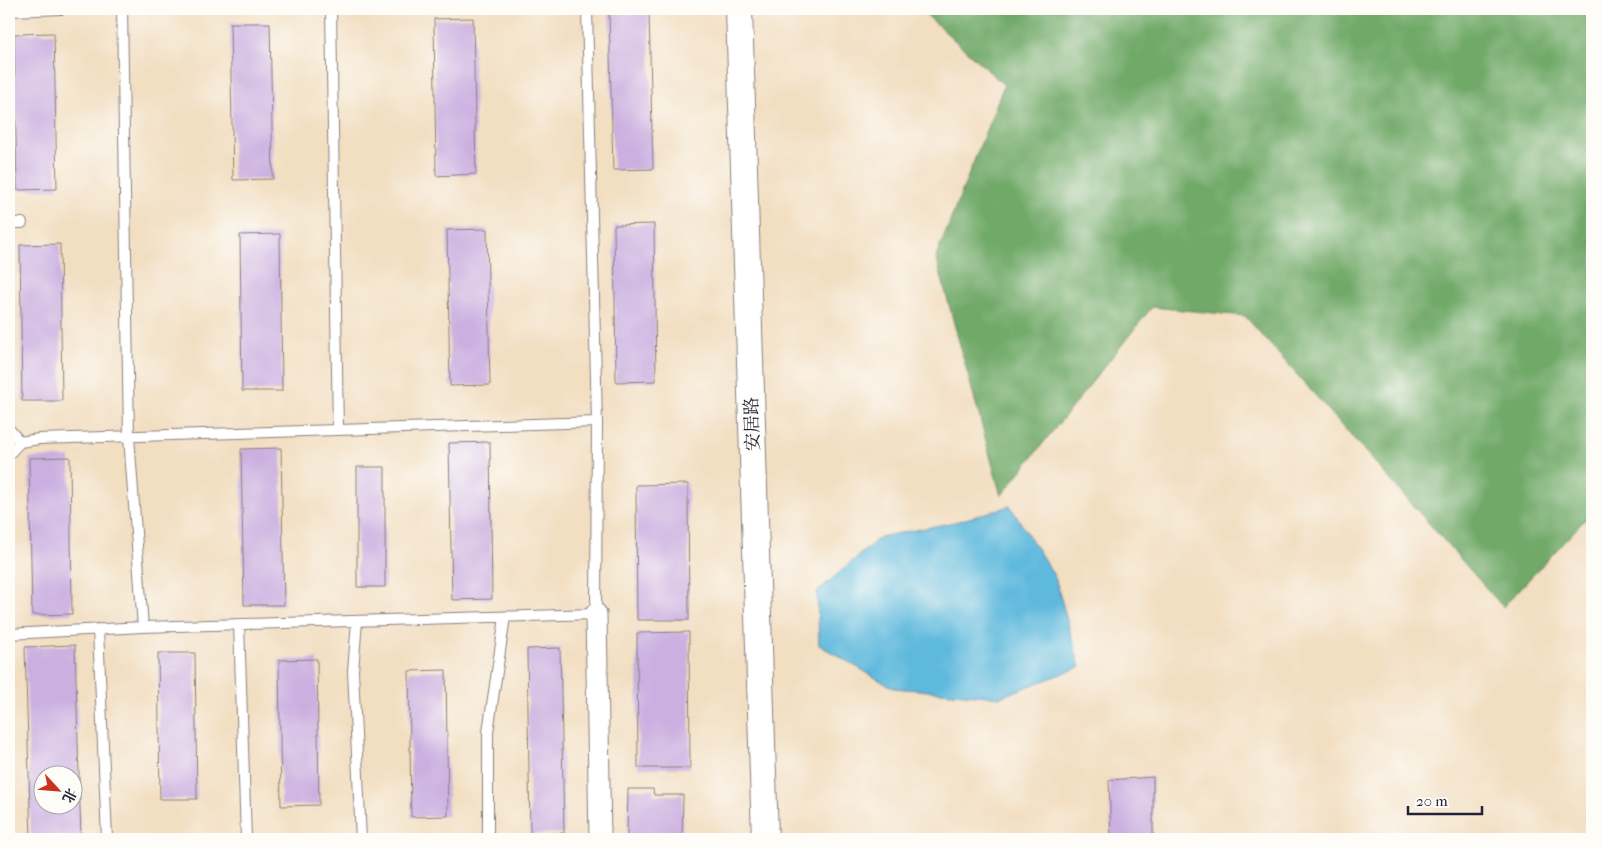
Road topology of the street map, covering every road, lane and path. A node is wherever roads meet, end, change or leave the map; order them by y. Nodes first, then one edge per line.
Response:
1 (62, 9) edge
2 (122, 9) edge
3 (331, 9) edge
4 (587, 9) edge
5 (739, 9) edge
6 (9, 11) edge
7 (9, 223) edge
8 (22, 223) dead end
9 (597, 422) junction
10 (9, 429) edge
11 (338, 430) junction
12 (129, 437) junction
13 (20, 442) junction
14 (9, 454) edge
15 (596, 614) junction
16 (505, 617) junction
17 (357, 621) junction
18 (239, 624) junction
19 (143, 627) junction
20 (98, 629) junction
21 (9, 634) edge
22 (107, 839) edge
23 (246, 839) edge
24 (361, 839) edge
25 (488, 839) edge
26 (600, 839) edge
27 (764, 839) edge

1 - 6 lane
2 - 12 lane
3 - 11 lane
4 - 9 lane
5 - 27 street, 安居路
7 - 8 lane
9 - 11 lane
9 - 15 lane
10 - 13 lane
11 - 12 lane
12 - 13 lane
12 - 19 lane
13 - 14 lane
15 - 16 lane
15 - 26 street
16 - 17 lane
16 - 25 lane
17 - 18 lane
17 - 24 lane
18 - 19 lane
18 - 23 lane
19 - 20 lane
20 - 21 lane
20 - 22 lane

